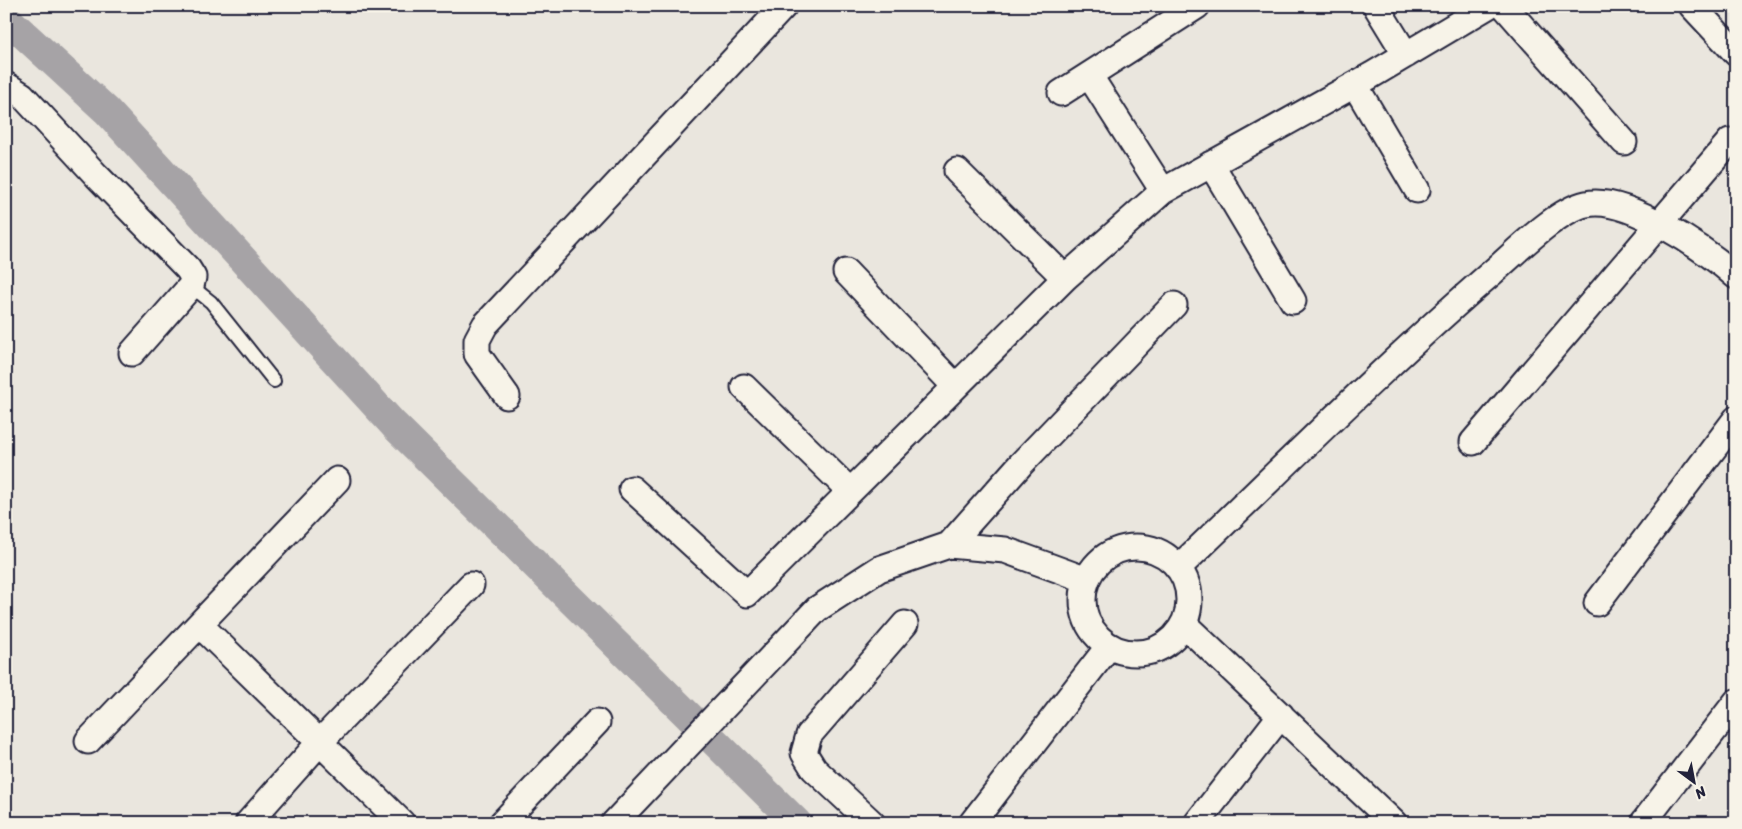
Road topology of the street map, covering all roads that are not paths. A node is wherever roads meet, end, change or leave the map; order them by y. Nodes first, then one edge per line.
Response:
1 (784, 6) edge
2 (1197, 6) edge
3 (1376, 6) edge
4 (1488, 6) edge
5 (1504, 6) edge
6 (1692, 6) edge
7 (1736, 53) edge
8 (1406, 55) junction
9 (1089, 75) junction
10 (6, 85) edge
11 (1355, 85) junction
12 (1061, 93) dead end
13 (1730, 141) dead end
14 (1624, 142) dead end
15 (1210, 164) junction
16 (957, 171) dead end
17 (1163, 190) junction
18 (1417, 190) dead end
19 (1662, 223) junction
20 (846, 272) dead end
21 (1736, 276) edge
22 (1065, 278) junction
23 (191, 286) junction
24 (1294, 300) dead end
25 (1174, 305) dead end
26 (132, 353) dead end
27 (274, 381) dead end
28 (955, 386) junction
29 (744, 387) dead end
30 (507, 396) dead end
31 (1736, 419) edge
32 (1473, 442) dead end
33 (336, 480) dead end
34 (632, 490) dead end
35 (849, 490) junction
36 (950, 545) junction
37 (1178, 568) junction
38 (1087, 580) junction
39 (471, 585) dead end
40 (1597, 603) dead end
41 (904, 624) dead end
42 (1184, 624) junction
43 (200, 625) junction
44 (1109, 646) junction
45 (1736, 702) edge
46 (1281, 715) junction
47 (597, 722) dead end
48 (88, 741) dead end
49 (319, 743) junction
50 (248, 823) edge
51 (402, 823) edge
52 (502, 823) edge
53 (614, 823) edge
54 (872, 823) edge
55 (972, 823) edge
56 (1197, 823) edge
57 (1394, 823) edge
58 (1643, 823) edge

1 - 30 street
2 - 9 street
3 - 8 street
4 - 8 street
5 - 14 street
6 - 7 street
8 - 11 street
9 - 12 street
9 - 17 street
10 - 23 street
11 - 15 street
11 - 18 street
13 - 19 street
15 - 17 street
15 - 24 street
16 - 22 street
17 - 22 street
19 - 21 street
19 - 32 street
19 - 37 street
20 - 28 street
22 - 28 street
23 - 26 street
23 - 27 lane
25 - 36 street
28 - 35 street
29 - 35 street
31 - 40 street
33 - 43 street
34 - 35 street
36 - 38 street
36 - 53 street
37 - 38 street
37 - 42 street
38 - 44 street
39 - 49 street
41 - 54 street
42 - 44 street
42 - 46 street
43 - 48 street
43 - 49 street
44 - 55 street
45 - 58 street
46 - 56 street
46 - 57 street
47 - 52 street
49 - 50 street
49 - 51 street

